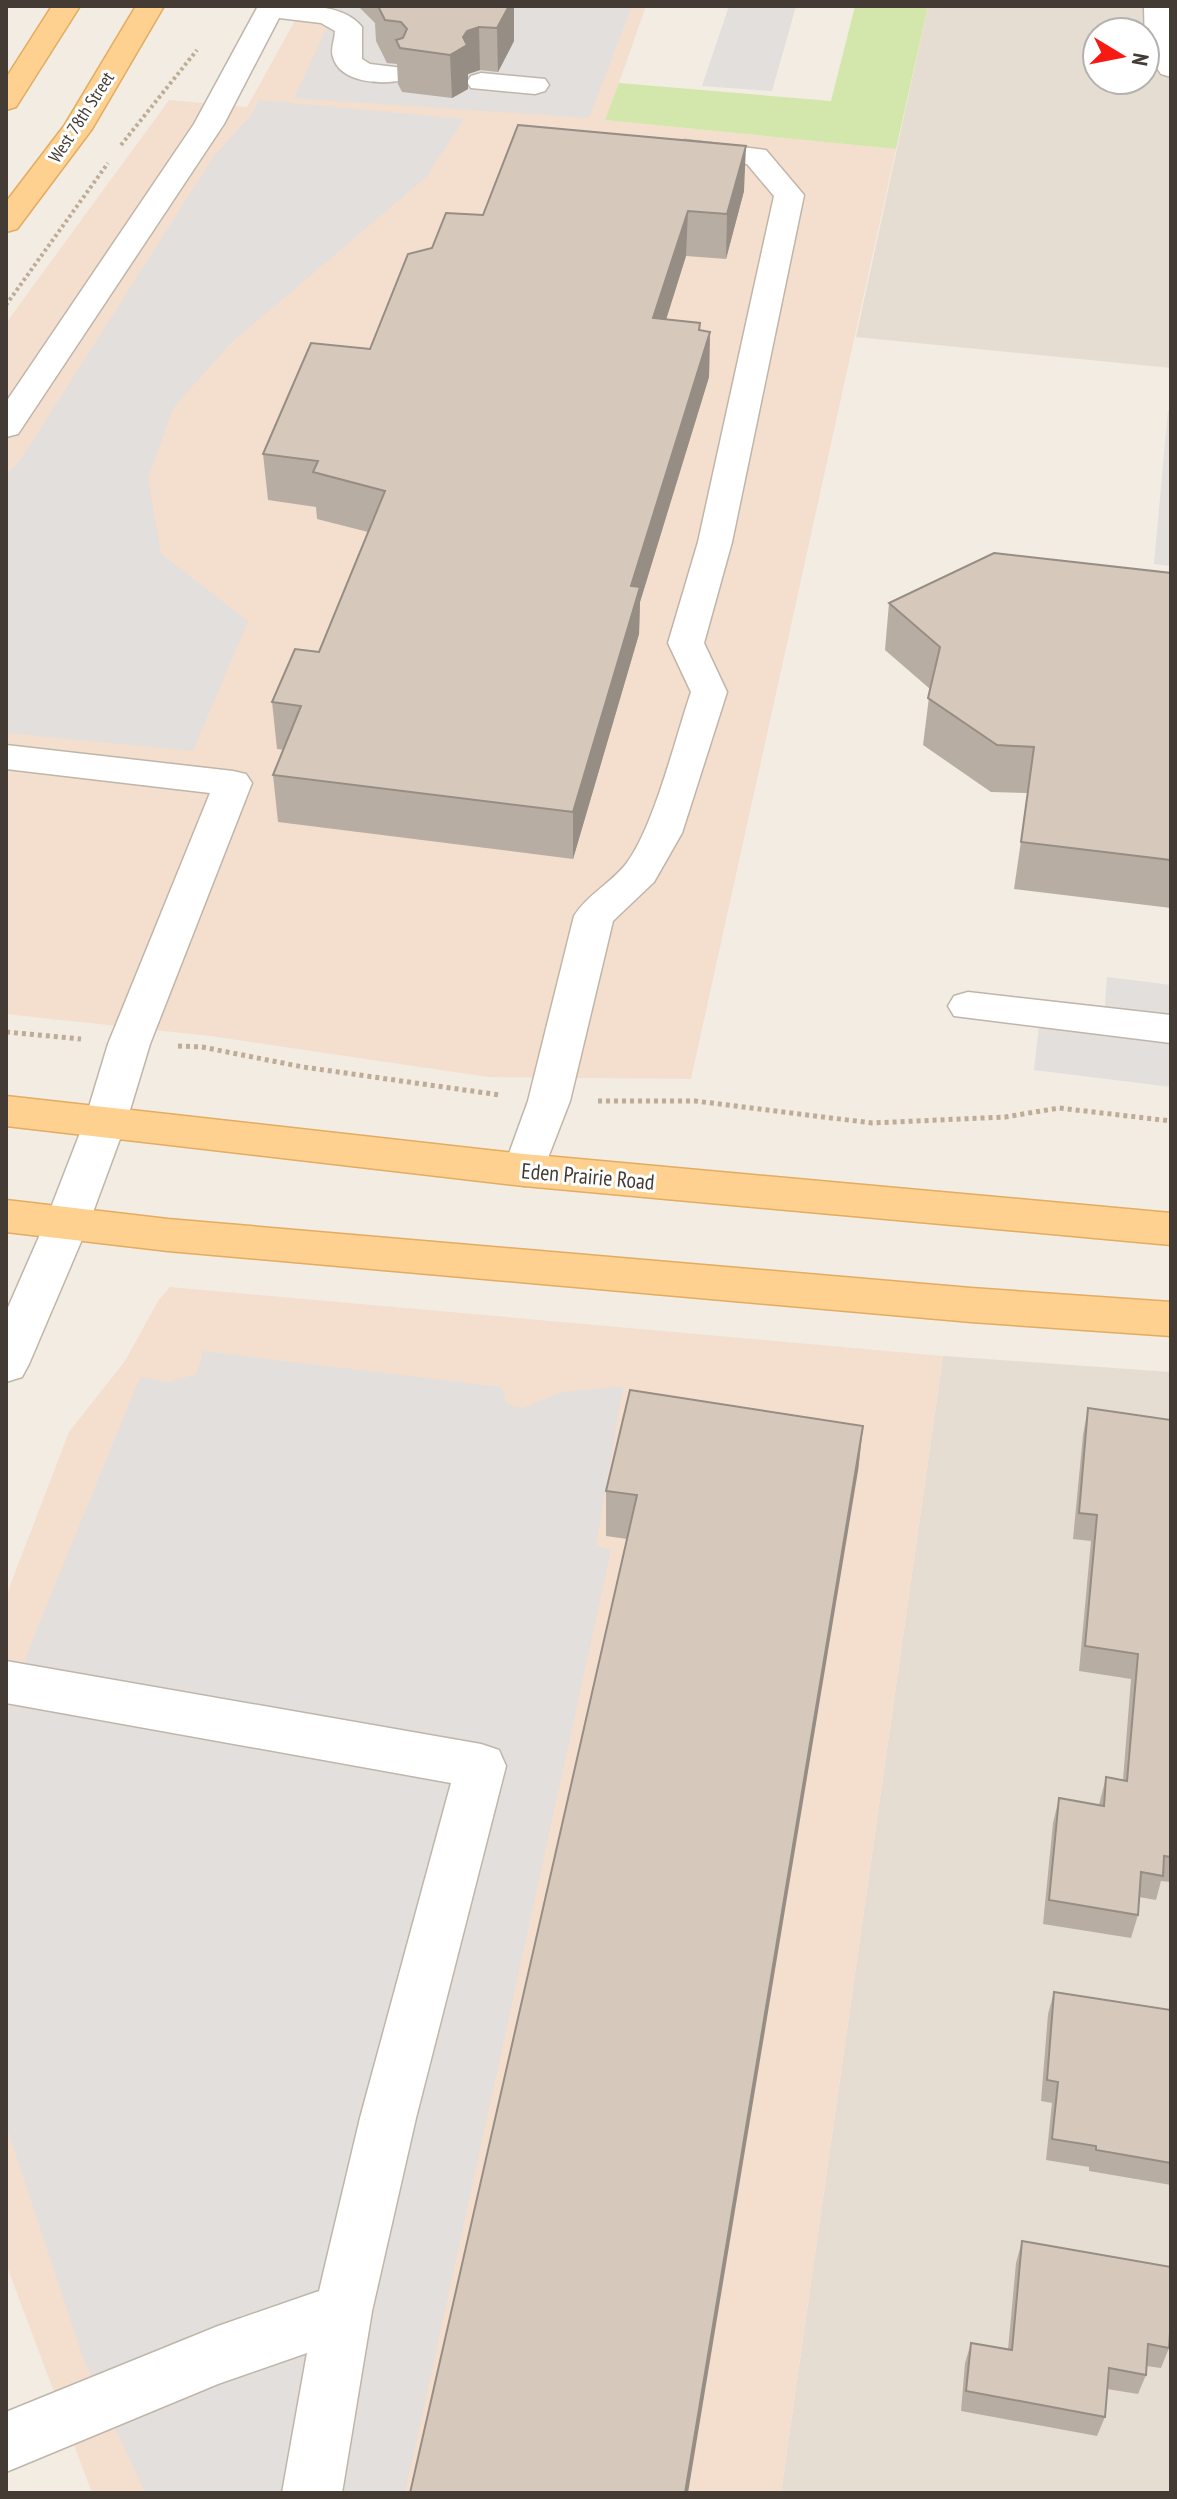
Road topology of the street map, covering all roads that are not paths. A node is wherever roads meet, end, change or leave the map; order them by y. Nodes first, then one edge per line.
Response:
1 (40, 6) edge
2 (66, 6) edge
3 (150, 6) edge
4 (1158, 6) edge
5 (271, 8) edge
6 (6, 50) edge
7 (1171, 68) edge
8 (393, 74) dead end
9 (481, 82) dead end
10 (535, 85) dead end
11 (6, 101) edge
12 (650, 146) edge
13 (6, 223) edge
14 (6, 427) edge
15 (6, 757) edge
16 (968, 1006) dead end
17 (1171, 1029) edge
18 (6, 1111) edge
19 (106, 1120) junction
20 (524, 1170) junction
21 (6, 1216) edge
22 (67, 1223) junction
23 (1171, 1229) edge
24 (1171, 1319) edge
25 (6, 1364) edge
26 (6, 1682) edge
27 (343, 2311) junction
28 (6, 2442) edge
29 (312, 2493) edge

1 - 6 main road
2 - 11 main road
3 - 13 main road, West 78th Street
4 - 7 street
5 - 8 street
5 - 14 street
9 - 10 street
12 - 20 street
15 - 19 street
16 - 17 street
18 - 19 main road, Eden Prairie Road
19 - 20 main road, Eden Prairie Road
19 - 22 street
20 - 23 main road, Eden Prairie Road
21 - 22 main road
22 - 24 main road
22 - 25 street
26 - 27 street
27 - 28 street
27 - 29 street

